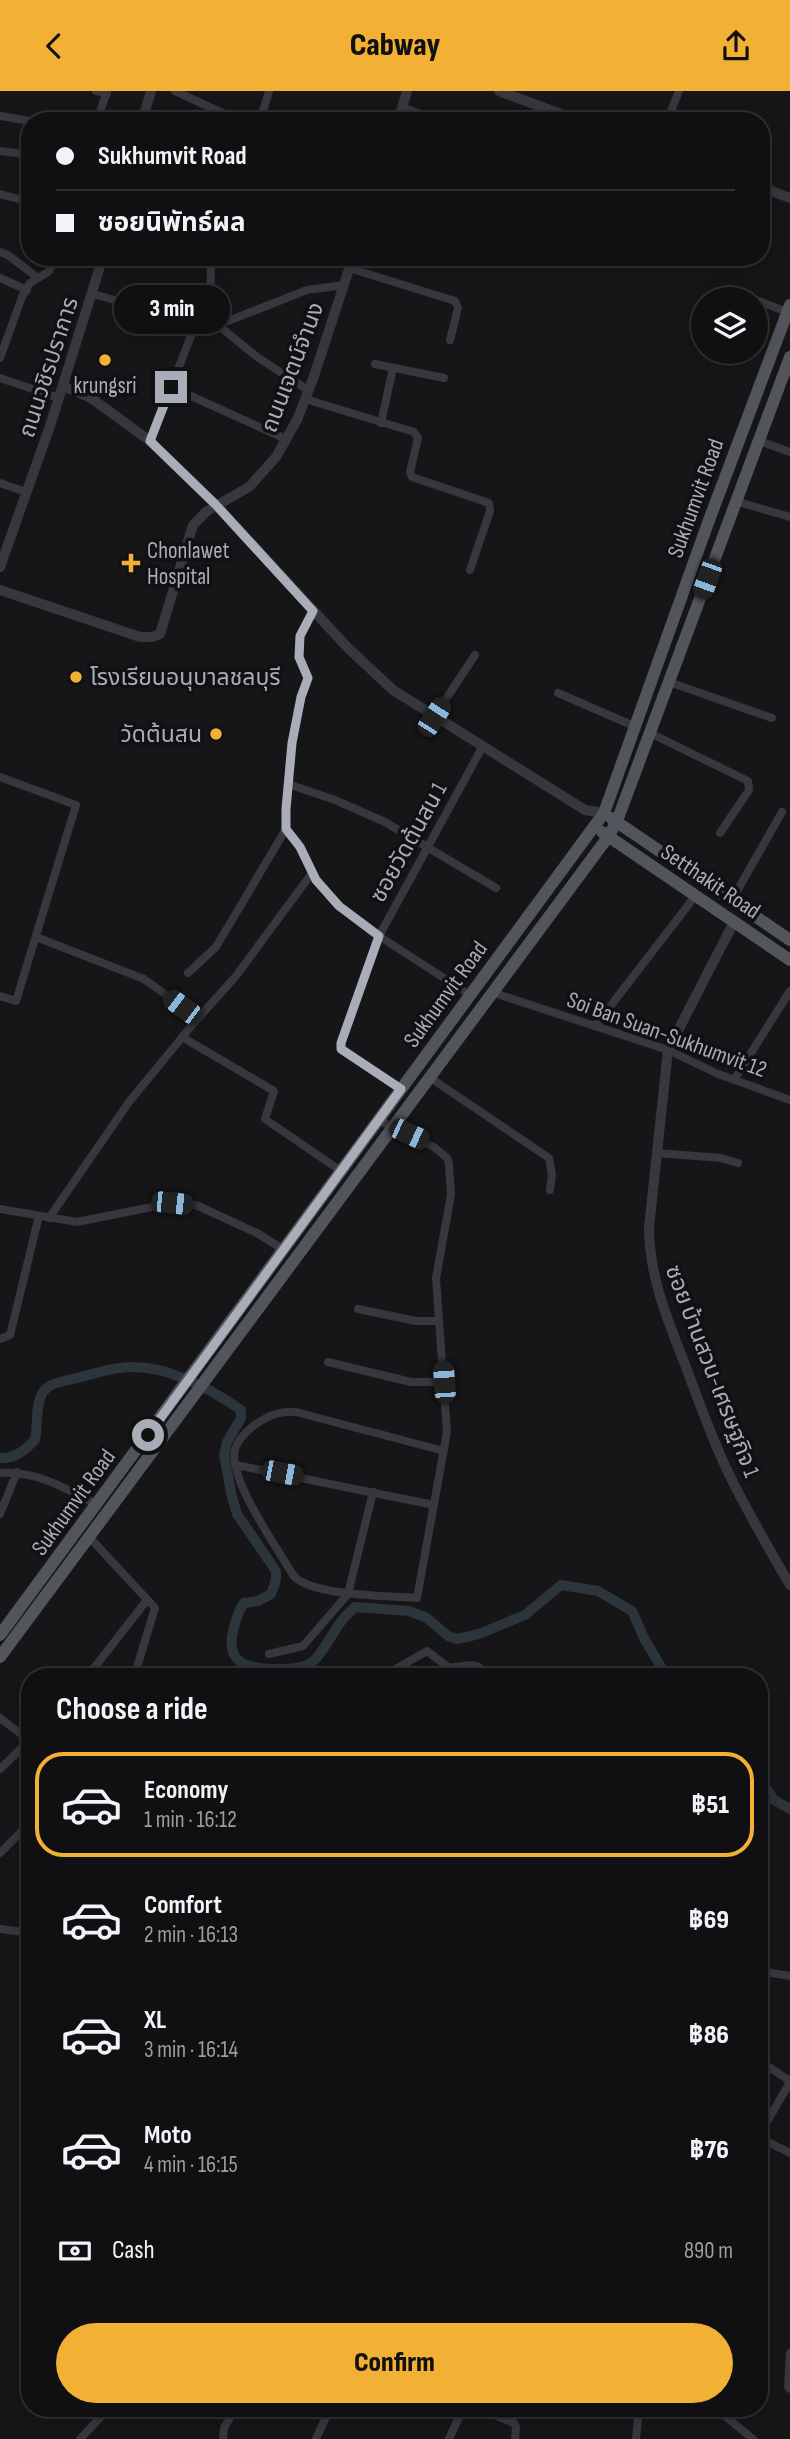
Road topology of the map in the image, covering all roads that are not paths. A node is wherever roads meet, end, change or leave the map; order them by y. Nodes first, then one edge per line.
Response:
1 (96, 91) edge
2 (151, 91) edge
3 (175, 91) edge
4 (269, 91) edge
5 (407, 91) edge
6 (499, 91) edge
7 (679, 91) edge
8 (107, 92) edge
9 (402, 107) junction
10 (100, 112) edge
11 (145, 112) edge
12 (220, 112) edge
13 (263, 112) edge
14 (401, 112) edge
15 (415, 112) edge
16 (556, 112) edge
17 (671, 112) edge
18 (0, 116) edge
19 (21, 120) edge
20 (0, 151) edge
21 (21, 154) edge
22 (770, 190) edge
23 (0, 194) edge
24 (790, 198) edge
25 (21, 200) edge
26 (0, 252) edge
27 (21, 265) edge
28 (22, 266) edge
29 (52, 266) edge
30 (101, 266) edge
31 (211, 266) edge
32 (349, 268) joint
33 (0, 278) edge
34 (38, 278) junction
35 (344, 285) junction
36 (27, 289) junction
37 (93, 294) junction
38 (768, 303) edge
39 (789, 308) edge
40 (196, 323) junction
41 (0, 324) edge
42 (214, 325) junction
43 (10, 328) junction
44 (450, 340) dead end
45 (790, 357) edge
46 (0, 358) edge
47 (375, 364) dead end
48 (393, 368) junction
49 (444, 377) dead end
50 (0, 378) edge
51 (63, 386) junction
52 (171, 387) junction
53 (307, 395) junction
54 (59, 398) junction
55 (381, 423) junction
56 (286, 439) junction
57 (150, 441) junction
58 (759, 441) junction
59 (790, 452) edge
60 (0, 483) edge
61 (26, 492) junction
62 (735, 501) junction
63 (216, 505) junction
64 (790, 517) edge
65 (0, 567) edge
66 (470, 570) dead end
67 (0, 590) edge
68 (313, 611) junction
69 (475, 655) dead end
70 (669, 682) junction
71 (558, 693) dead end
72 (434, 717) junction
73 (772, 718) dead end
74 (634, 726) junction
75 (650, 733) junction
76 (483, 747) junction
77 (0, 777) edge
78 (288, 784) junction
79 (585, 810) junction
80 (782, 812) dead end
81 (604, 813) junction
82 (617, 821) junction
83 (595, 827) junction
84 (286, 829) junction
85 (720, 833) dead end
86 (608, 837) junction
87 (427, 846) junction
88 (312, 873) junction
89 (496, 888) dead end
90 (695, 895) junction
91 (732, 900) junction
92 (734, 922) junction
93 (379, 936) junction
94 (36, 937) junction
95 (790, 940) edge
96 (790, 960) edge
97 (188, 973) dead end
98 (790, 991) edge
99 (491, 992) junction
100 (470, 995) junction
101 (0, 996) edge
102 (198, 1018) junction
103 (595, 1026) junction
104 (182, 1037) junction
105 (667, 1050) junction
106 (429, 1077) junction
107 (734, 1080) junction
108 (401, 1089) junction
109 (790, 1100) edge
110 (378, 1120) junction
111 (392, 1127) junction
112 (657, 1153) junction
113 (738, 1163) dead end
114 (341, 1171) junction
115 (550, 1191) dead end
116 (0, 1209) edge
117 (39, 1216) junction
118 (49, 1218) junction
119 (284, 1249) junction
120 (358, 1309) dead end
121 (439, 1321) junction
122 (0, 1339) edge
123 (328, 1362) dead end
124 (444, 1382) junction
125 (444, 1451) junction
126 (135, 1452) junction
127 (147, 1461) junction
128 (236, 1465) junction
129 (17, 1472) junction
130 (0, 1473) edge
131 (373, 1492) junction
132 (434, 1504) junction
133 (97, 1505) junction
134 (0, 1514) edge
135 (90, 1538) junction
136 (790, 1585) edge
137 (348, 1594) junction
138 (148, 1600) junction
139 (0, 1635) edge
140 (269, 1654) dead end
141 (0, 1657) edge
142 (94, 1668) edge
143 (137, 1668) edge
144 (398, 1668) edge
145 (481, 1668) edge
146 (0, 1718) edge
147 (21, 1735) edge
148 (21, 1749) edge
149 (0, 1769) edge
150 (21, 1832) edge
151 (0, 1853) edge
152 (0, 1929) edge
153 (21, 1932) edge
154 (768, 1972) edge
155 (790, 1976) edge
156 (768, 2066) edge
157 (790, 2081) edge
158 (768, 2121) edge
159 (768, 2141) edge
160 (790, 2153) edge
161 (790, 2353) edge
162 (790, 2389) edge
163 (100, 2417) edge
164 (231, 2417) edge
165 (326, 2417) edge
166 (459, 2417) edge
167 (500, 2417) edge
168 (638, 2417) edge
169 (726, 2417) edge
170 (88, 2430) junction
171 (80, 2439) edge
172 (93, 2439) edge
173 (223, 2439) edge
174 (316, 2439) edge
175 (449, 2439) edge
176 (515, 2439) edge
177 (636, 2439) edge
178 (753, 2439) edge

1 - 8 street
2 - 11 street
3 - 12 street
4 - 13 street
5 - 9 street
6 - 16 street
7 - 17 street
8 - 10 street
9 - 14 street
9 - 15 street
18 - 19 street
20 - 21 street
22 - 24 street
23 - 25 street
26 - 27 street
28 - 34 street
29 - 34 street
30 - 37 street, ถนนวชิรปราการ
31 - 42 street
32 - 35 street, ถนนเจตน์จำนง
32 - 44 street
33 - 36 street
34 - 36 street
35 - 42 street
35 - 53 street, ถนนเจตน์จำนง
36 - 43 street
37 - 40 street
37 - 51 street, ถนนวชิรปราการ
38 - 39 street
39 - 74 main road, Sukhumvit Road
40 - 42 street
40 - 52 street
41 - 43 street
42 - 53 street
43 - 46 street
45 - 58 main road, Sukhumvit Road
47 - 48 street
48 - 49 street
48 - 55 street
50 - 54 street
51 - 54 street, ถนนวชิรปราการ
51 - 57 street
52 - 56 street
52 - 57 street
53 - 55 street
53 - 56 street, ถนนเจตน์จำนง
54 - 61 street, ถนนวชิรปราการ
55 - 66 street
56 - 63 street, ถนนเจตน์จำนง
57 - 63 street
58 - 59 street
58 - 62 main road, Sukhumvit Road
60 - 61 street
61 - 65 street, ถนนวชิรปราการ
62 - 64 street
62 - 70 main road, Sukhumvit Road
63 - 67 street, ถนนเจตน์จำนง
63 - 68 street
68 - 72 street
68 - 78 street
69 - 72 street
70 - 73 street
70 - 75 main road, Sukhumvit Road
71 - 74 street
72 - 76 street
74 - 81 main road, Sukhumvit Road
75 - 82 main road, Sukhumvit Road
75 - 85 street
76 - 79 street
76 - 87 street, ซอยวัดต้นสน 1
77 - 94 street
78 - 84 street
78 - 87 street
79 - 81 street
79 - 83 street
80 - 91 street
81 - 82 main road, Setthakit Road
81 - 83 main road, Sukhumvit Road
82 - 86 main road, Sukhumvit Road
82 - 91 main road, Setthakit Road
83 - 86 main road, Setthakit Road
83 - 100 main road, Sukhumvit Road
84 - 88 street
84 - 97 street
86 - 90 main road, Setthakit Road
86 - 99 main road, Sukhumvit Road
87 - 89 street
87 - 93 street, ซอยวัดต้นสน 1
88 - 93 street
88 - 102 street
90 - 92 main road, Setthakit Road
90 - 103 street
91 - 95 main road, Setthakit Road
92 - 96 main road, Setthakit Road
92 - 105 street, ซอย บ้านสวน-เศรษฐกิจ 1
93 - 100 street
93 - 108 street, ซอยวัดต้นสน 1
94 - 101 street
94 - 102 street
98 - 107 street
99 - 103 street, Soi Ban Suan-Sukhumvit 12
99 - 106 main road, Sukhumvit Road
100 - 108 main road, Sukhumvit Road
102 - 104 street
103 - 105 street, Soi Ban Suan-Sukhumvit 12
104 - 114 street
104 - 118 street
105 - 107 street, Soi Ban Suan-Sukhumvit 12
105 - 112 street, ซอย บ้านสวน-เศรษฐกิจ 1
106 - 111 main road, Sukhumvit Road
106 - 115 street
107 - 109 street, Soi Ban Suan-Sukhumvit 12
108 - 110 main road, Sukhumvit Road
110 - 111 street
110 - 114 main road, Sukhumvit Road
111 - 121 street
111 - 127 main road, Sukhumvit Road
112 - 113 street
112 - 136 street, ซอย บ้านสวน-เศรษฐกิจ 1
114 - 119 main road, Sukhumvit Road
116 - 117 street
117 - 118 street
117 - 122 street
118 - 119 street
119 - 126 main road, Sukhumvit Road
120 - 121 street
121 - 124 street
123 - 124 street
124 - 125 street
125 - 128 street
125 - 132 street
126 - 127 main road
126 - 133 main road, Sukhumvit Road
127 - 135 main road, Sukhumvit Road
128 - 131 street
128 - 137 street
129 - 130 street
129 - 133 street
129 - 134 street
131 - 132 street
131 - 137 street
132 - 137 street
133 - 139 main road, Sukhumvit Road
135 - 138 street
135 - 141 main road, Sukhumvit Road
137 - 140 street
138 - 142 street
138 - 143 street
144 - 145 street
146 - 147 street
148 - 149 street
150 - 151 street
152 - 153 street
154 - 155 street
156 - 157 street
157 - 158 street
159 - 160 street
161 - 162 street
163 - 170 street
164 - 173 street
165 - 174 street
166 - 175 street
167 - 176 street
168 - 177 street
169 - 178 street
170 - 171 street
170 - 172 street

